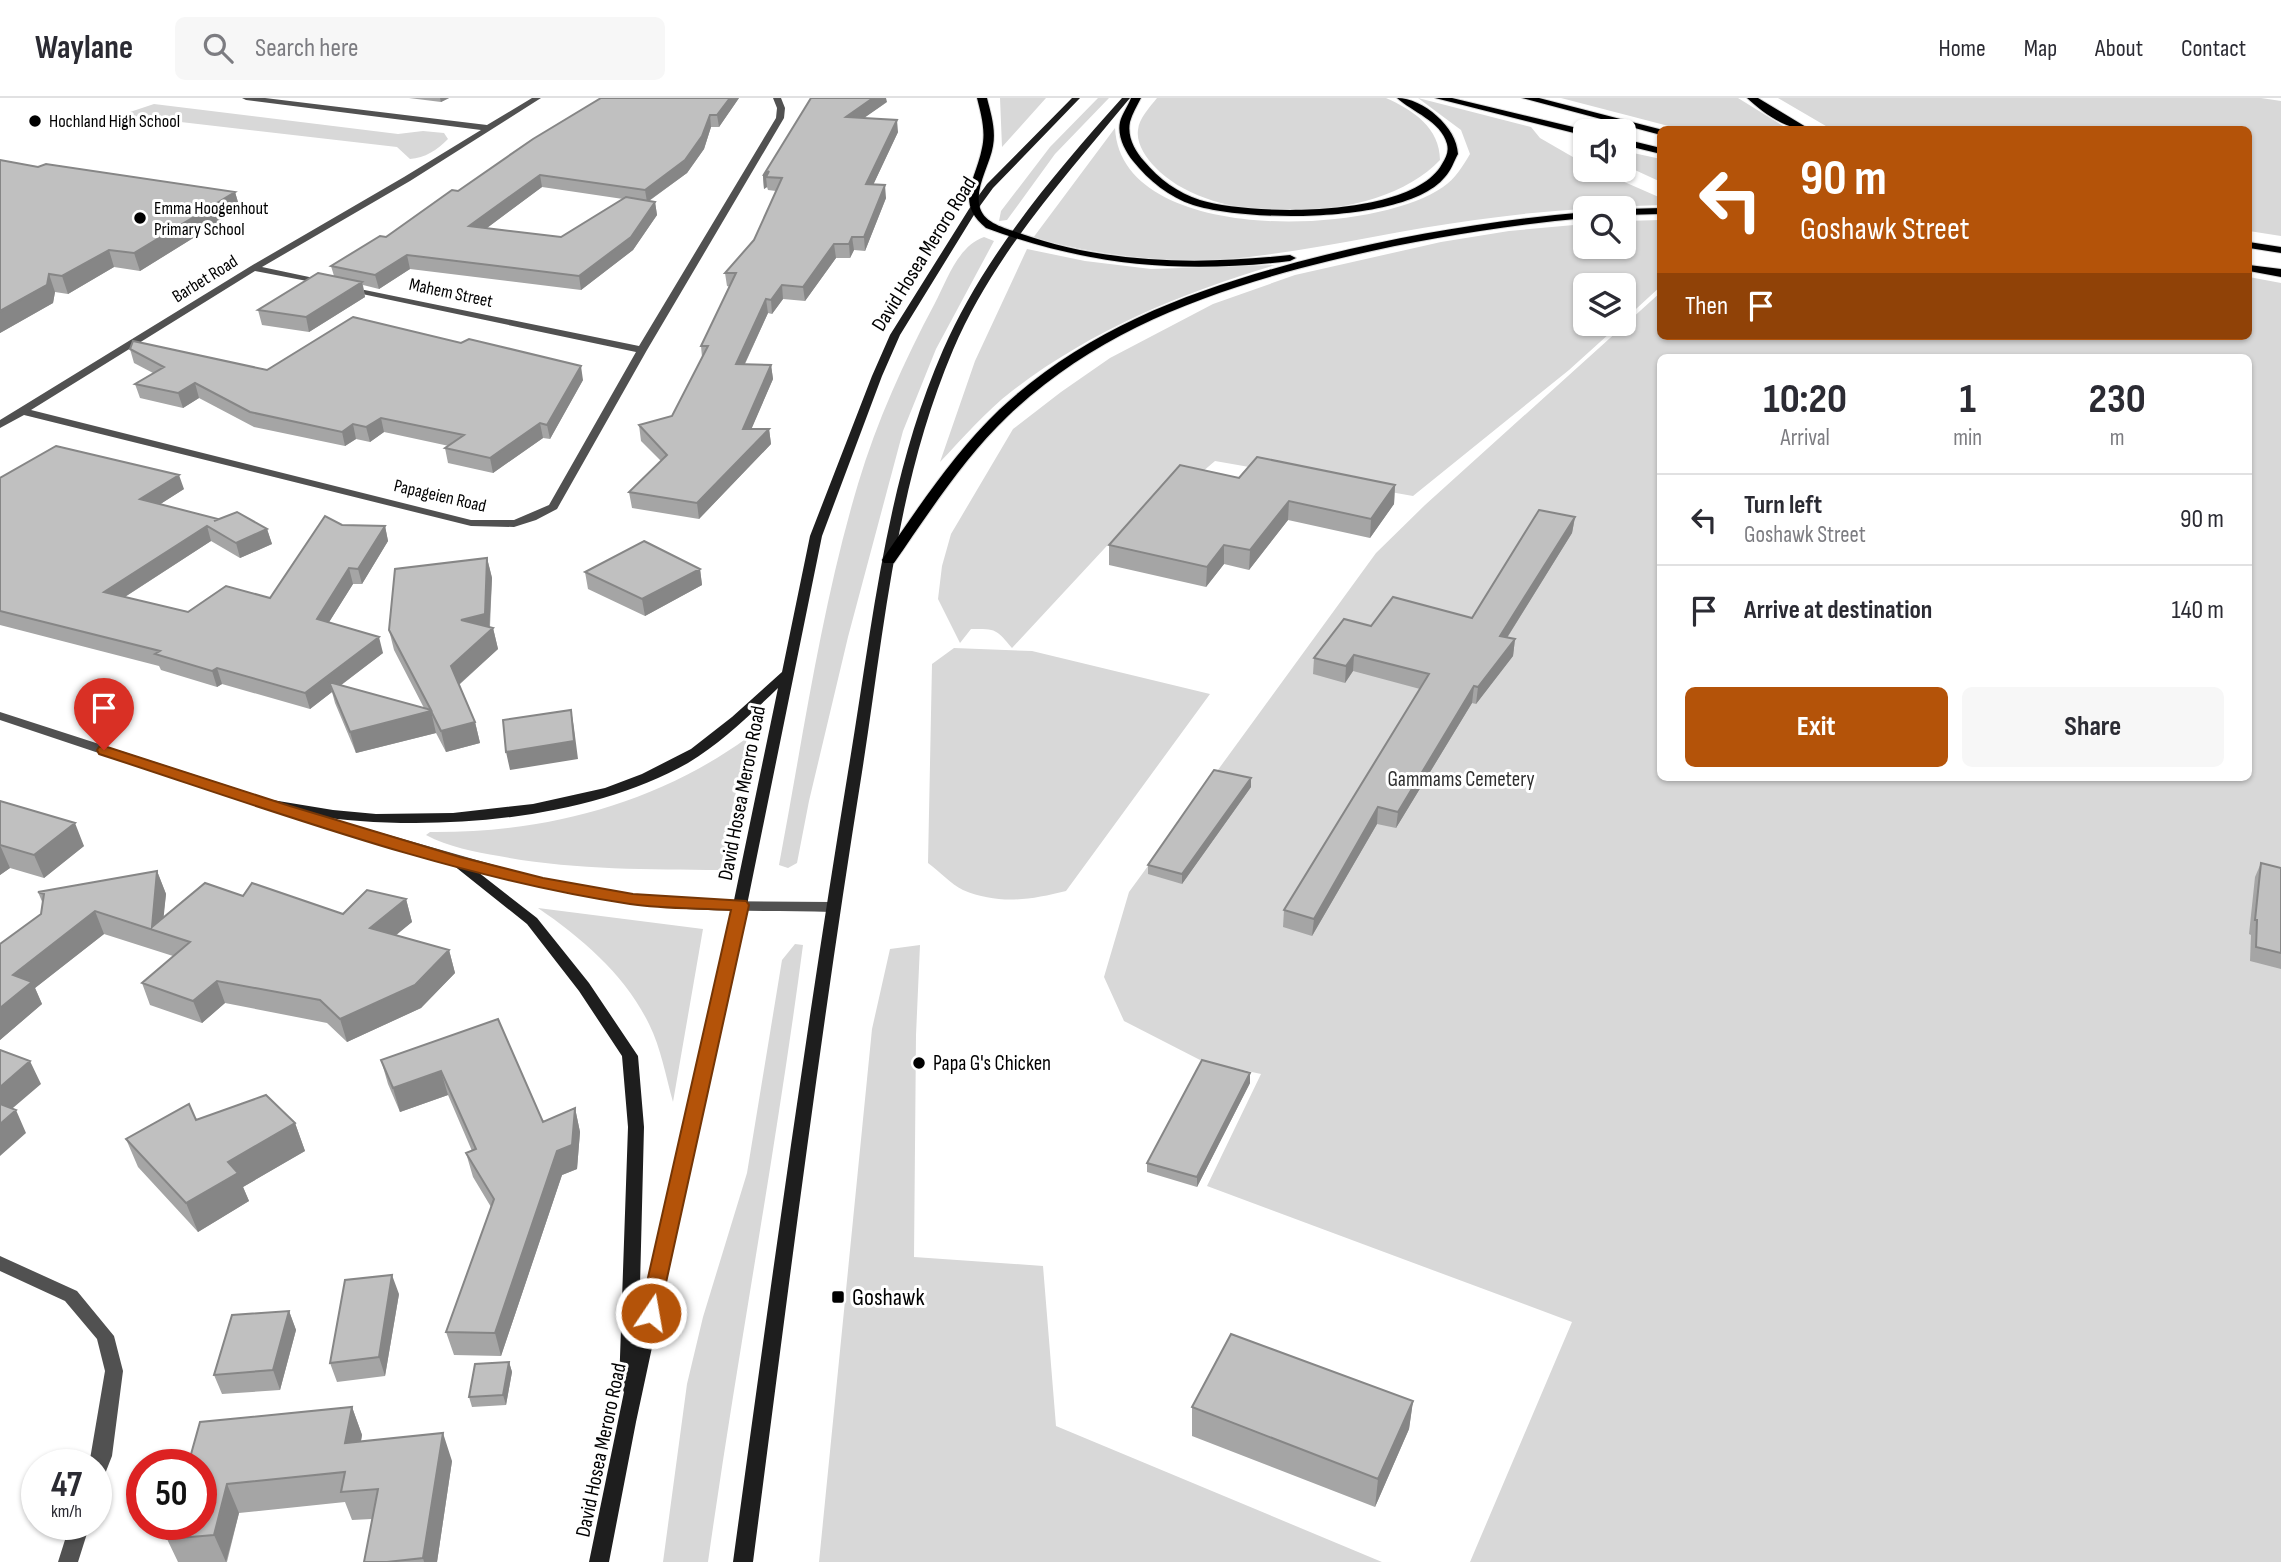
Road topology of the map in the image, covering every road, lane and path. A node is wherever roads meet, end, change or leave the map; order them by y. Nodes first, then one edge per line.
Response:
1 (246, 98) edge
2 (537, 98) edge
3 (777, 98) edge
4 (982, 98) edge
5 (1076, 98) edge
6 (1126, 98) edge
7 (1136, 98) edge
8 (1402, 98) edge
9 (1440, 98) edge
10 (1527, 98) edge
11 (1752, 98) edge
12 (1798, 126) edge
13 (488, 128) junction
14 (1573, 130) edge
15 (1657, 131) edge
16 (1636, 145) edge
17 (1657, 150) edge
18 (973, 209) junction
19 (1657, 211) edge
20 (1636, 212) edge
21 (1573, 216) edge
22 (1015, 236) junction
23 (1380, 244) junction
24 (2252, 245) edge
25 (2281, 250) edge
26 (254, 268) junction
27 (2252, 268) edge
28 (2281, 273) edge
29 (642, 350) junction
30 (22, 411) junction
31 (0, 425) edge
32 (889, 560) junction
33 (788, 673) junction
34 (0, 716) edge
35 (260, 802) junction
36 (455, 861) junction
37 (740, 905) junction
38 (832, 907) junction
39 (0, 1263) edge
40 (627, 1422) junction
41 (103, 1449) edge
42 (75, 1540) edge
43 (68, 1562) edge
44 (599, 1562) edge
45 (743, 1562) edge

1 - 13 street
2 - 13 street, Barbet Road
3 - 29 street, Papageien Road
4 - 18 main road
5 - 18 main road, David Hosea Meroro Road
6 - 22 main road
7 - 8 main road
9 - 14 main road
10 - 15 main road
11 - 12 main road
13 - 26 street, Barbet Road
16 - 17 main road
18 - 22 main road
18 - 33 main road, David Hosea Meroro Road
19 - 20 main road
21 - 23 main road
22 - 23 main road
22 - 32 main road
23 - 32 main road
24 - 25 main road
26 - 29 street, Mahem Street
26 - 30 street, Barbet Road
27 - 28 main road
29 - 30 street, Papageien Road
30 - 31 street, Barbet Road
32 - 38 main road
33 - 35 main road
33 - 37 main road, David Hosea Meroro Road
34 - 35 street
35 - 36 street
36 - 37 street
36 - 40 main road
37 - 38 street
37 - 40 main road, David Hosea Meroro Road
38 - 45 main road
39 - 41 street
40 - 44 main road, David Hosea Meroro Road
42 - 43 street

